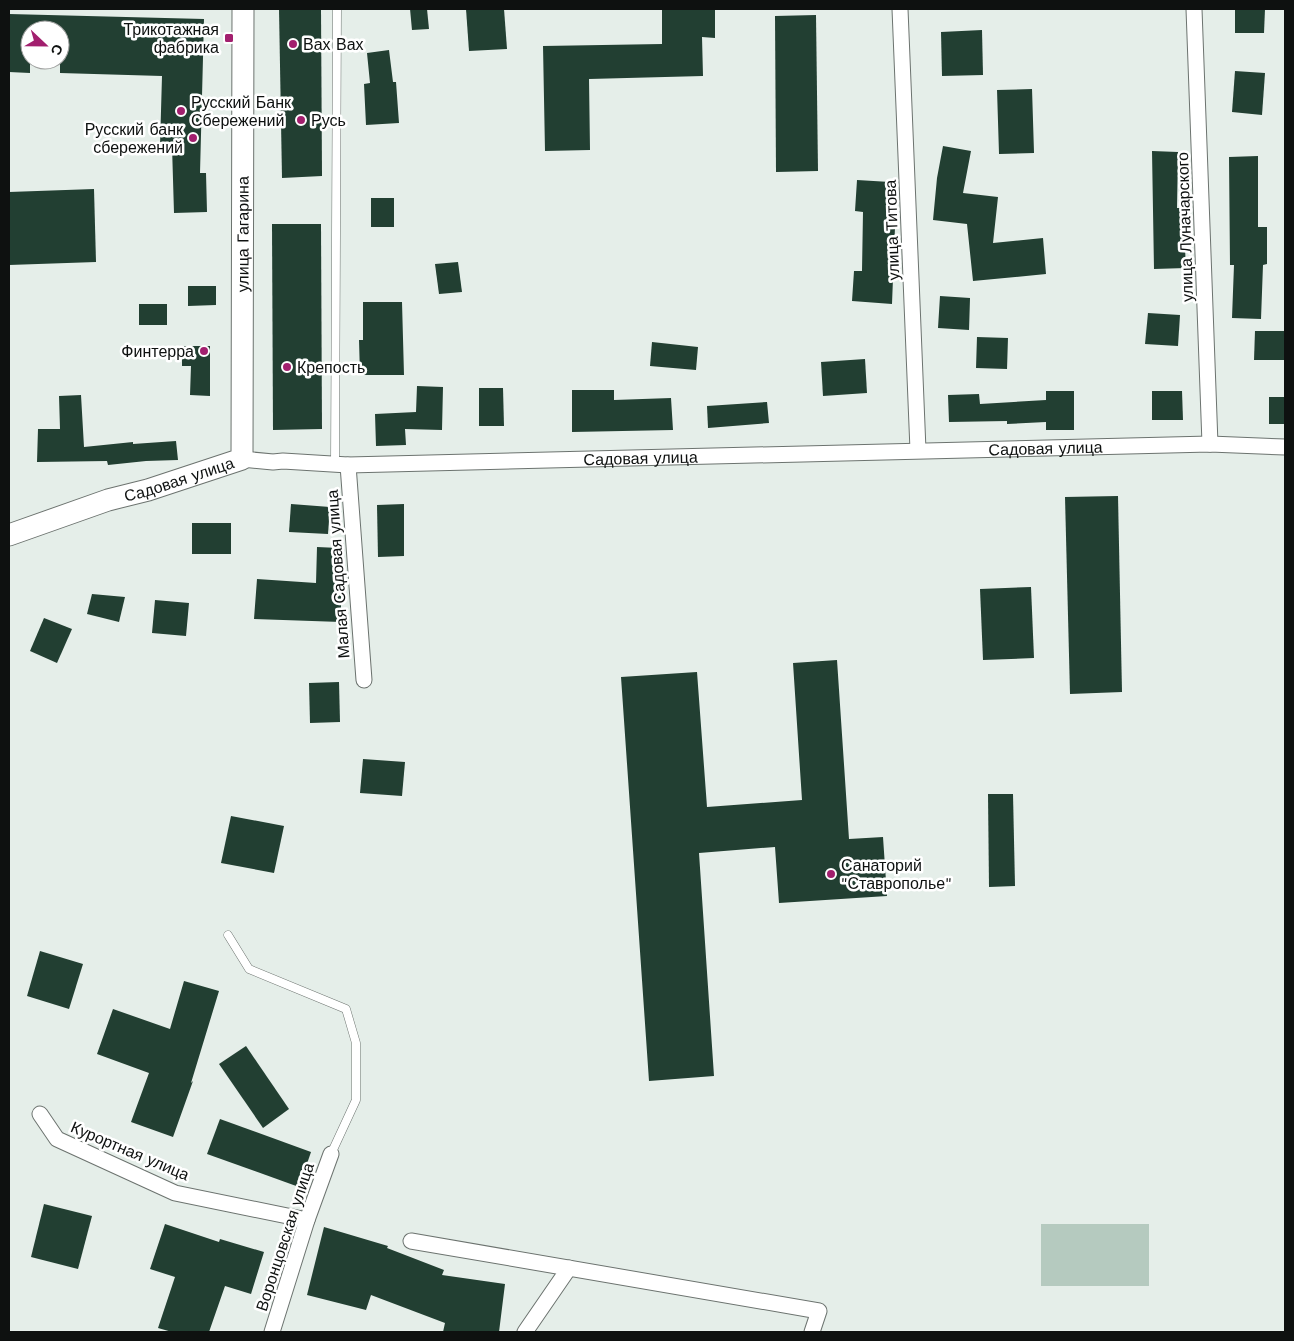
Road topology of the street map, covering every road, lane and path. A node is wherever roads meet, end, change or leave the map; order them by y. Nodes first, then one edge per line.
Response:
1 (243, 9) edge
2 (337, 9) edge
3 (900, 9) edge
4 (1194, 9) edge
5 (1210, 444) junction
6 (1285, 447) edge
7 (918, 450) junction
8 (242, 459) junction
9 (342, 464) junction
10 (9, 535) edge
11 (364, 680) dead end
12 (228, 935) dead end
13 (40, 1114) dead end
14 (331, 1154) joint
15 (307, 1220) junction
16 (411, 1241) dead end
17 (568, 1268) junction
18 (272, 1332) edge
19 (525, 1332) edge
20 (812, 1332) edge

1 - 8 street, улица Гагарина
2 - 9 lane
3 - 7 street, улица Титова
4 - 5 street, улица Луначарского
5 - 6 street, Садовая улица
5 - 7 street, Садовая улица
7 - 9 street, Садовая улица
8 - 9 street, Садовая улица
8 - 10 street, Садовая улица
9 - 11 street, Малая Садовая улица
12 - 14 lane
13 - 15 street, Курортная улица
14 - 15 street, Воронцовская улица
15 - 18 street, Воронцовская улица
16 - 17 street
17 - 19 street
17 - 20 street

